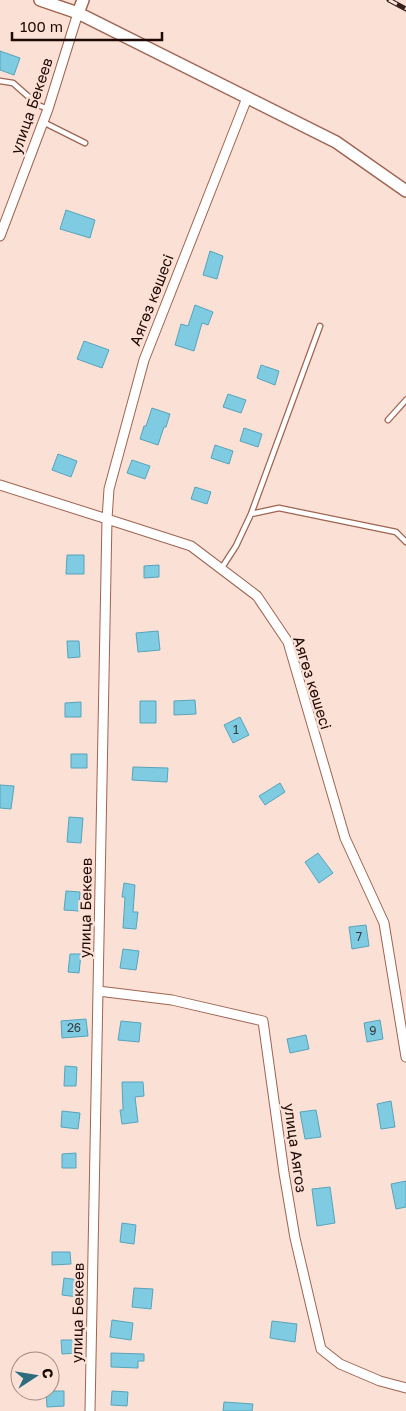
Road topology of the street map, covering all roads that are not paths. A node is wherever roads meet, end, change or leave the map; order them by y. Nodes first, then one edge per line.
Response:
1 (40, 0) edge
2 (83, 0) edge
3 (78, 13) junction
4 (0, 81) edge
5 (247, 98) junction
6 (48, 109) junction
7 (42, 121) junction
8 (85, 143) dead end
9 (406, 191) edge
10 (0, 236) edge
11 (320, 326) dead end
12 (406, 400) edge
13 (388, 420) dead end
14 (0, 485) edge
15 (251, 514) junction
16 (107, 519) junction
17 (406, 542) edge
18 (221, 568) junction
19 (98, 991) junction
20 (406, 1057) edge
21 (406, 1388) edge
22 (90, 1411) edge

1 - 3 street
2 - 3 street
3 - 5 street
3 - 6 street, улица Бекеев
4 - 6 lane
5 - 9 street
5 - 16 street, Аягөз көшесі
6 - 7 street, улица Бекеев
7 - 8 lane
7 - 10 street, улица Бекеев
11 - 15 lane
12 - 13 lane
14 - 16 street
15 - 17 lane
15 - 18 lane
16 - 18 street, Аягөз көшесі
16 - 19 street, улица Бекеев
18 - 20 street, Аягөз көшесі
19 - 21 street, улица Аягоз
19 - 22 street, улица Бекеев

